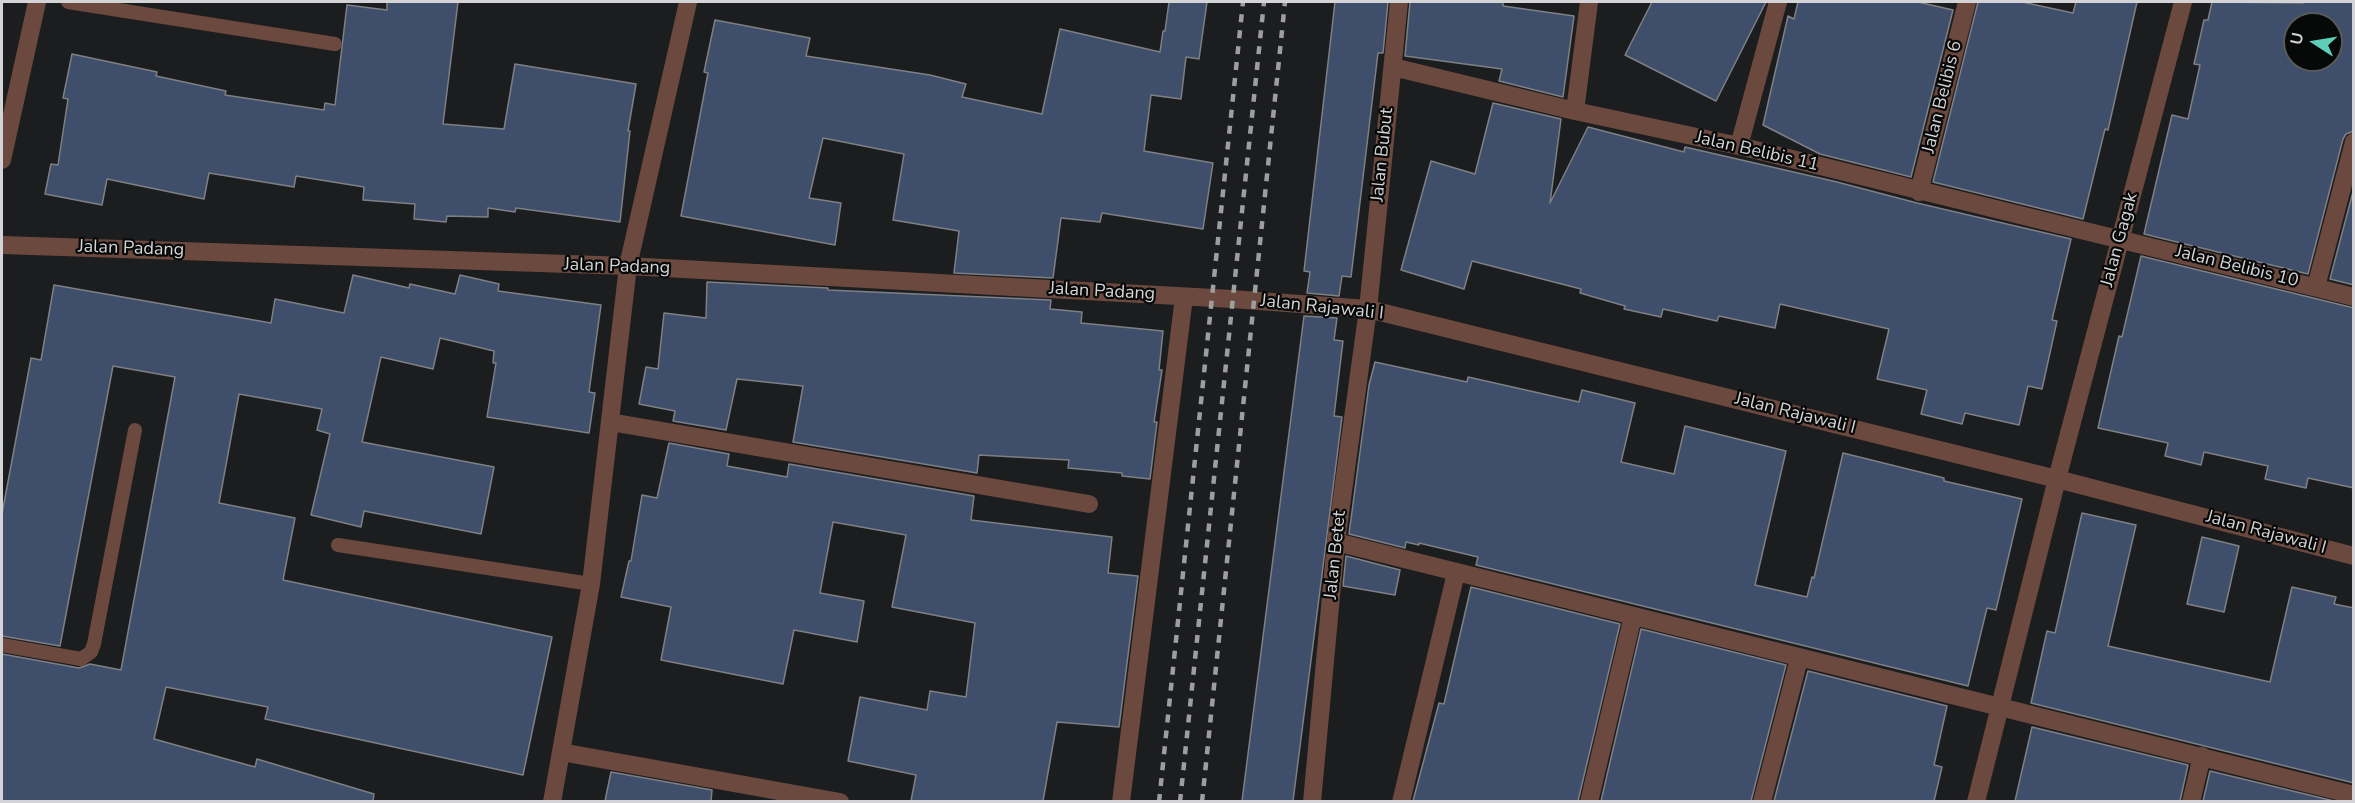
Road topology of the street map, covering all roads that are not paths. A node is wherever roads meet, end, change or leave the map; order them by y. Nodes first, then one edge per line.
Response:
1 (38, 2) edge
2 (68, 2) edge
3 (688, 2) edge
4 (1399, 2) edge
5 (1589, 2) edge
6 (1778, 2) edge
7 (1967, 2) edge
8 (2183, 2) edge
9 (335, 44) dead end
10 (1392, 67) junction
11 (1575, 111) junction
12 (2354, 142) edge
13 (1739, 146) junction
14 (2, 160) edge
15 (1919, 192) junction
16 (2121, 238) junction
17 (2, 245) edge
18 (628, 267) junction
19 (2316, 287) junction
20 (1184, 297) junction
21 (2354, 297) edge
22 (1232, 299) joint
23 (1368, 309) junction
24 (610, 422) junction
25 (135, 430) dead end
26 (2057, 479) junction
27 (1089, 504) dead end
28 (1336, 542) junction
29 (338, 545) dead end
30 (2354, 556) edge
31 (1456, 573) junction
32 (591, 584) junction
33 (1633, 616) junction
34 (2, 645) edge
35 (1798, 659) junction
36 (2000, 708) junction
37 (561, 752) junction
38 (2202, 756) junction
39 (2354, 795) edge
40 (552, 801) edge
41 (840, 801) edge
42 (1121, 801) edge
43 (1312, 801) edge
44 (1401, 801) edge
45 (1589, 801) edge
46 (1762, 801) edge
47 (1976, 801) edge
48 (2191, 801) edge

1 - 14 street
2 - 9 lane
3 - 18 street
4 - 10 street, Jalan Bubut
5 - 11 street
6 - 13 street
7 - 15 street, Jalan Belibis 6
8 - 16 street, Jalan Gagak
10 - 11 street, Jalan Belibis 11
10 - 23 street, Jalan Bubut
11 - 13 street, Jalan Belibis 11
12 - 19 street
13 - 15 street, Jalan Belibis 11
15 - 16 street, Jalan Belibis 11
16 - 19 street, Jalan Belibis 10
16 - 26 street, Jalan Gagak
17 - 18 street, Jalan Padang
18 - 20 street, Jalan Padang
18 - 24 street
19 - 21 street, Jalan Belibis 10
20 - 22 street, Jalan Padang
20 - 42 street
22 - 23 street, Jalan Rajawali I
23 - 26 street, Jalan Rajawali I
23 - 28 street, Jalan Betet
24 - 27 street
24 - 32 street
25 - 34 lane
26 - 30 street, Jalan Rajawali I
26 - 36 street, Jalan Gagak
28 - 31 street
28 - 43 street, Jalan Betet
29 - 32 lane
31 - 33 street
31 - 44 street
32 - 37 street
33 - 35 street
33 - 45 street
35 - 36 street
35 - 46 street
36 - 38 street
36 - 47 street, Jalan Gagak
37 - 40 street
37 - 41 street
38 - 39 street
38 - 48 street

